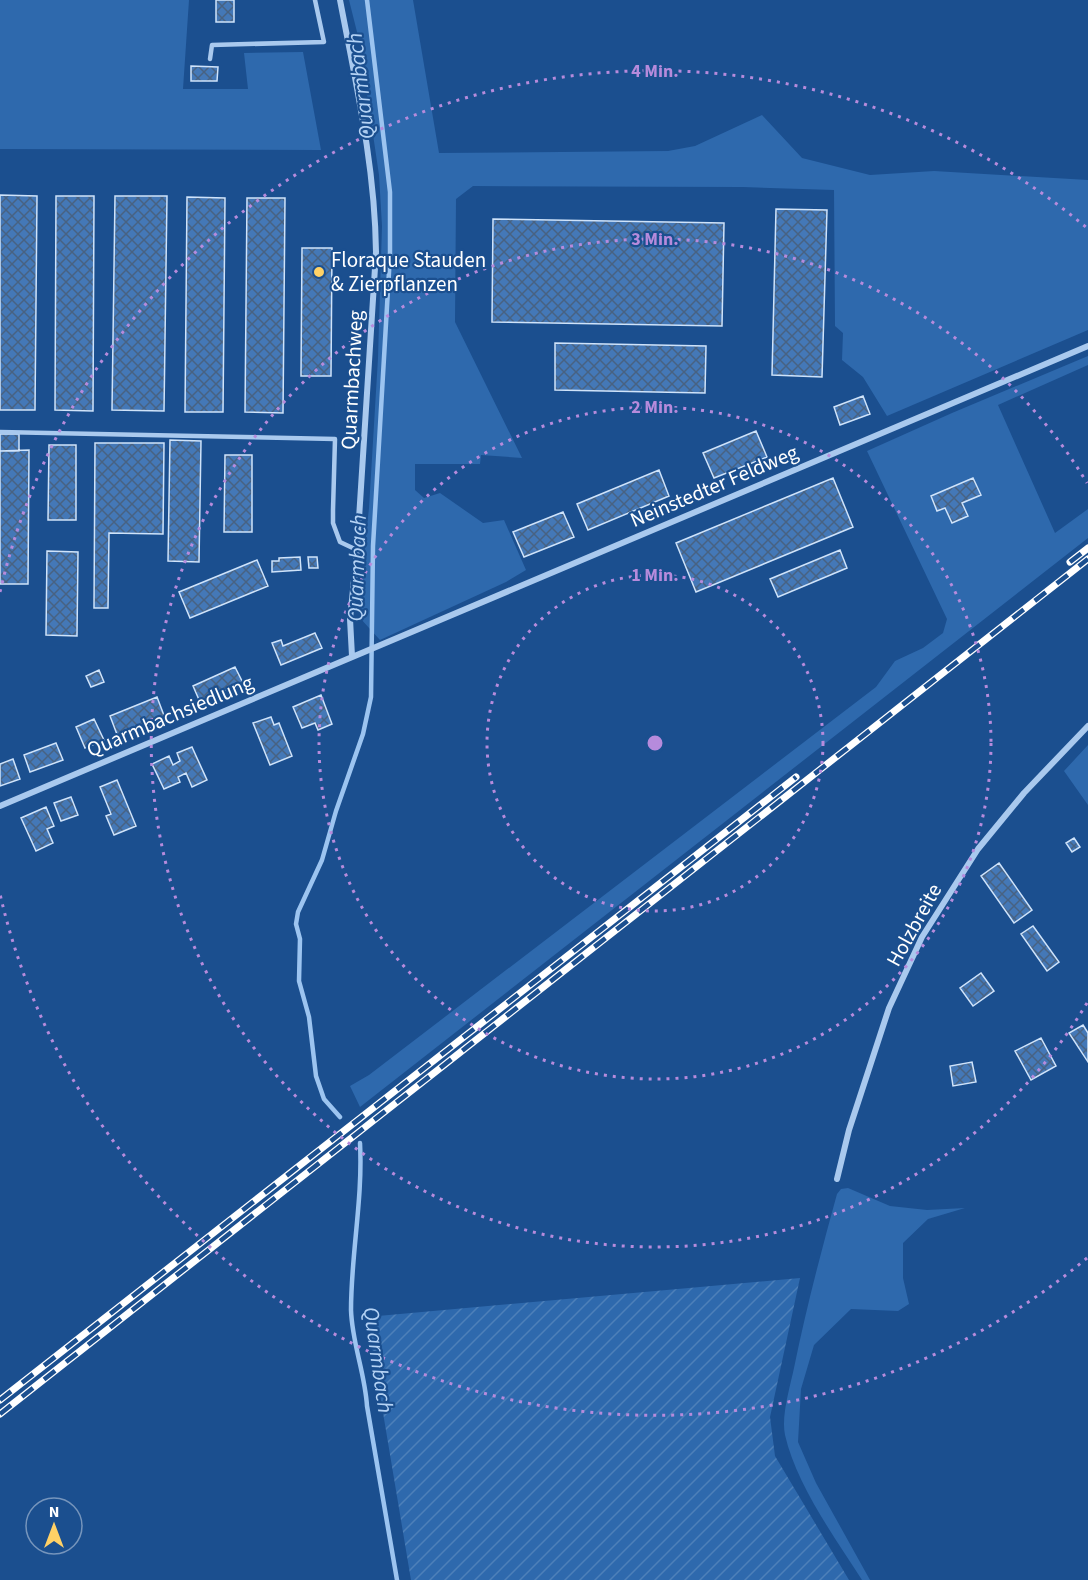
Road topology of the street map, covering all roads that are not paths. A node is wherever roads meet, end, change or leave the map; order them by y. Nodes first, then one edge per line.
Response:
1 (315, 0) edge
2 (340, 0) edge
3 (210, 59) dead end
4 (1088, 346) edge
5 (0, 432) edge
6 (357, 550) junction
7 (352, 656) junction
8 (1088, 726) edge
9 (0, 806) edge
10 (837, 1179) dead end

1 - 3 lane
2 - 6 street, Quarmbachweg
4 - 7 street, Neinstedter Feldweg
5 - 6 lane
6 - 7 street, Quarmbachweg
7 - 9 street, Quarmbachsiedlung
8 - 10 street, Holzbreite

